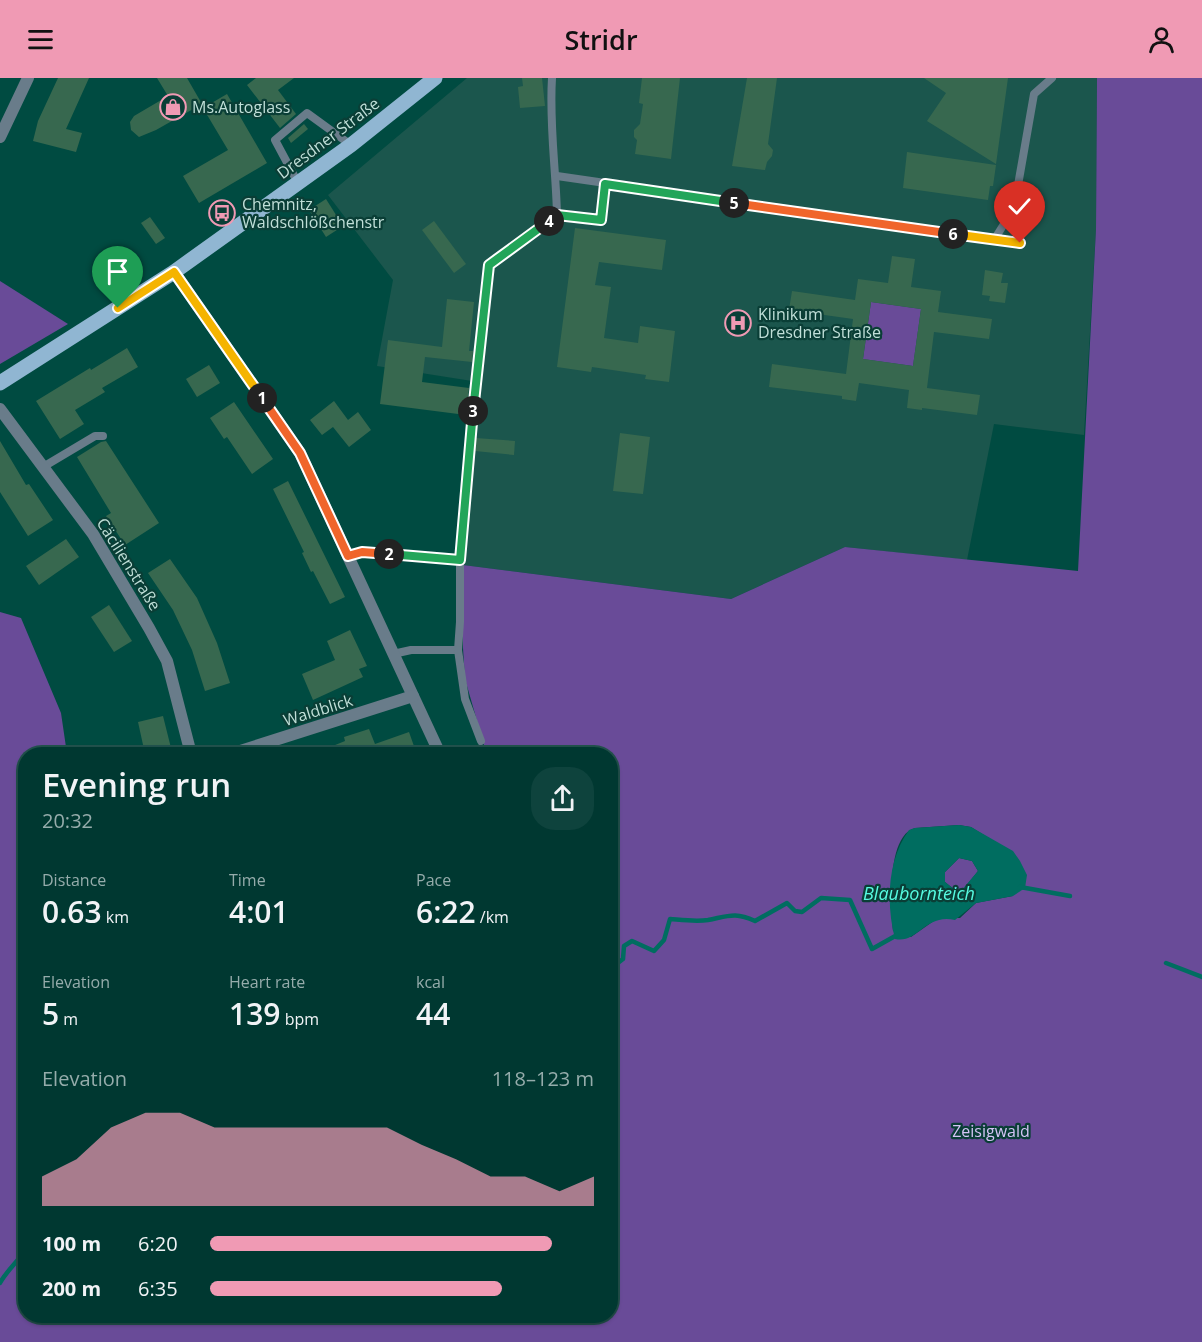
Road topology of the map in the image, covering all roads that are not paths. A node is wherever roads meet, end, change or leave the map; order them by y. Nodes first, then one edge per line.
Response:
1 (28, 78) edge
2 (435, 78) edge
3 (552, 78) edge
4 (1052, 78) edge
5 (0, 137) edge
6 (351, 145) junction
7 (557, 176) junction
8 (298, 183) junction
9 (605, 184) junction
10 (1014, 208) junction
11 (557, 215) junction
12 (994, 240) junction
13 (174, 272) junction
14 (0, 383) edge
15 (0, 409) edge
16 (103, 436) dead end
17 (43, 467) junction
18 (348, 556) junction
19 (460, 560) junction
20 (458, 650) junction
21 (393, 654) junction
22 (413, 696) junction
23 (481, 741) dead end
24 (189, 747) edge
25 (254, 747) edge
26 (437, 747) edge

1 - 5 street
2 - 6 main road, Dresdner Straße
3 - 7 lane
4 - 10 lane
6 - 8 main road, Dresdner Straße
6 - 8 lane
7 - 9 lane
7 - 11 lane
8 - 13 main road, Dresdner Straße
9 - 11 lane
9 - 12 lane
10 - 12 lane
10 - 12 lane
11 - 19 lane
13 - 14 main road, Dresdner Straße
13 - 18 street
15 - 17 street, Cäcilienstraße
16 - 17 lane
17 - 24 street, Cäcilienstraße
18 - 19 lane
18 - 21 street
19 - 20 lane
20 - 21 lane
20 - 23 lane
21 - 22 street
22 - 25 street, Waldblick
22 - 26 street

